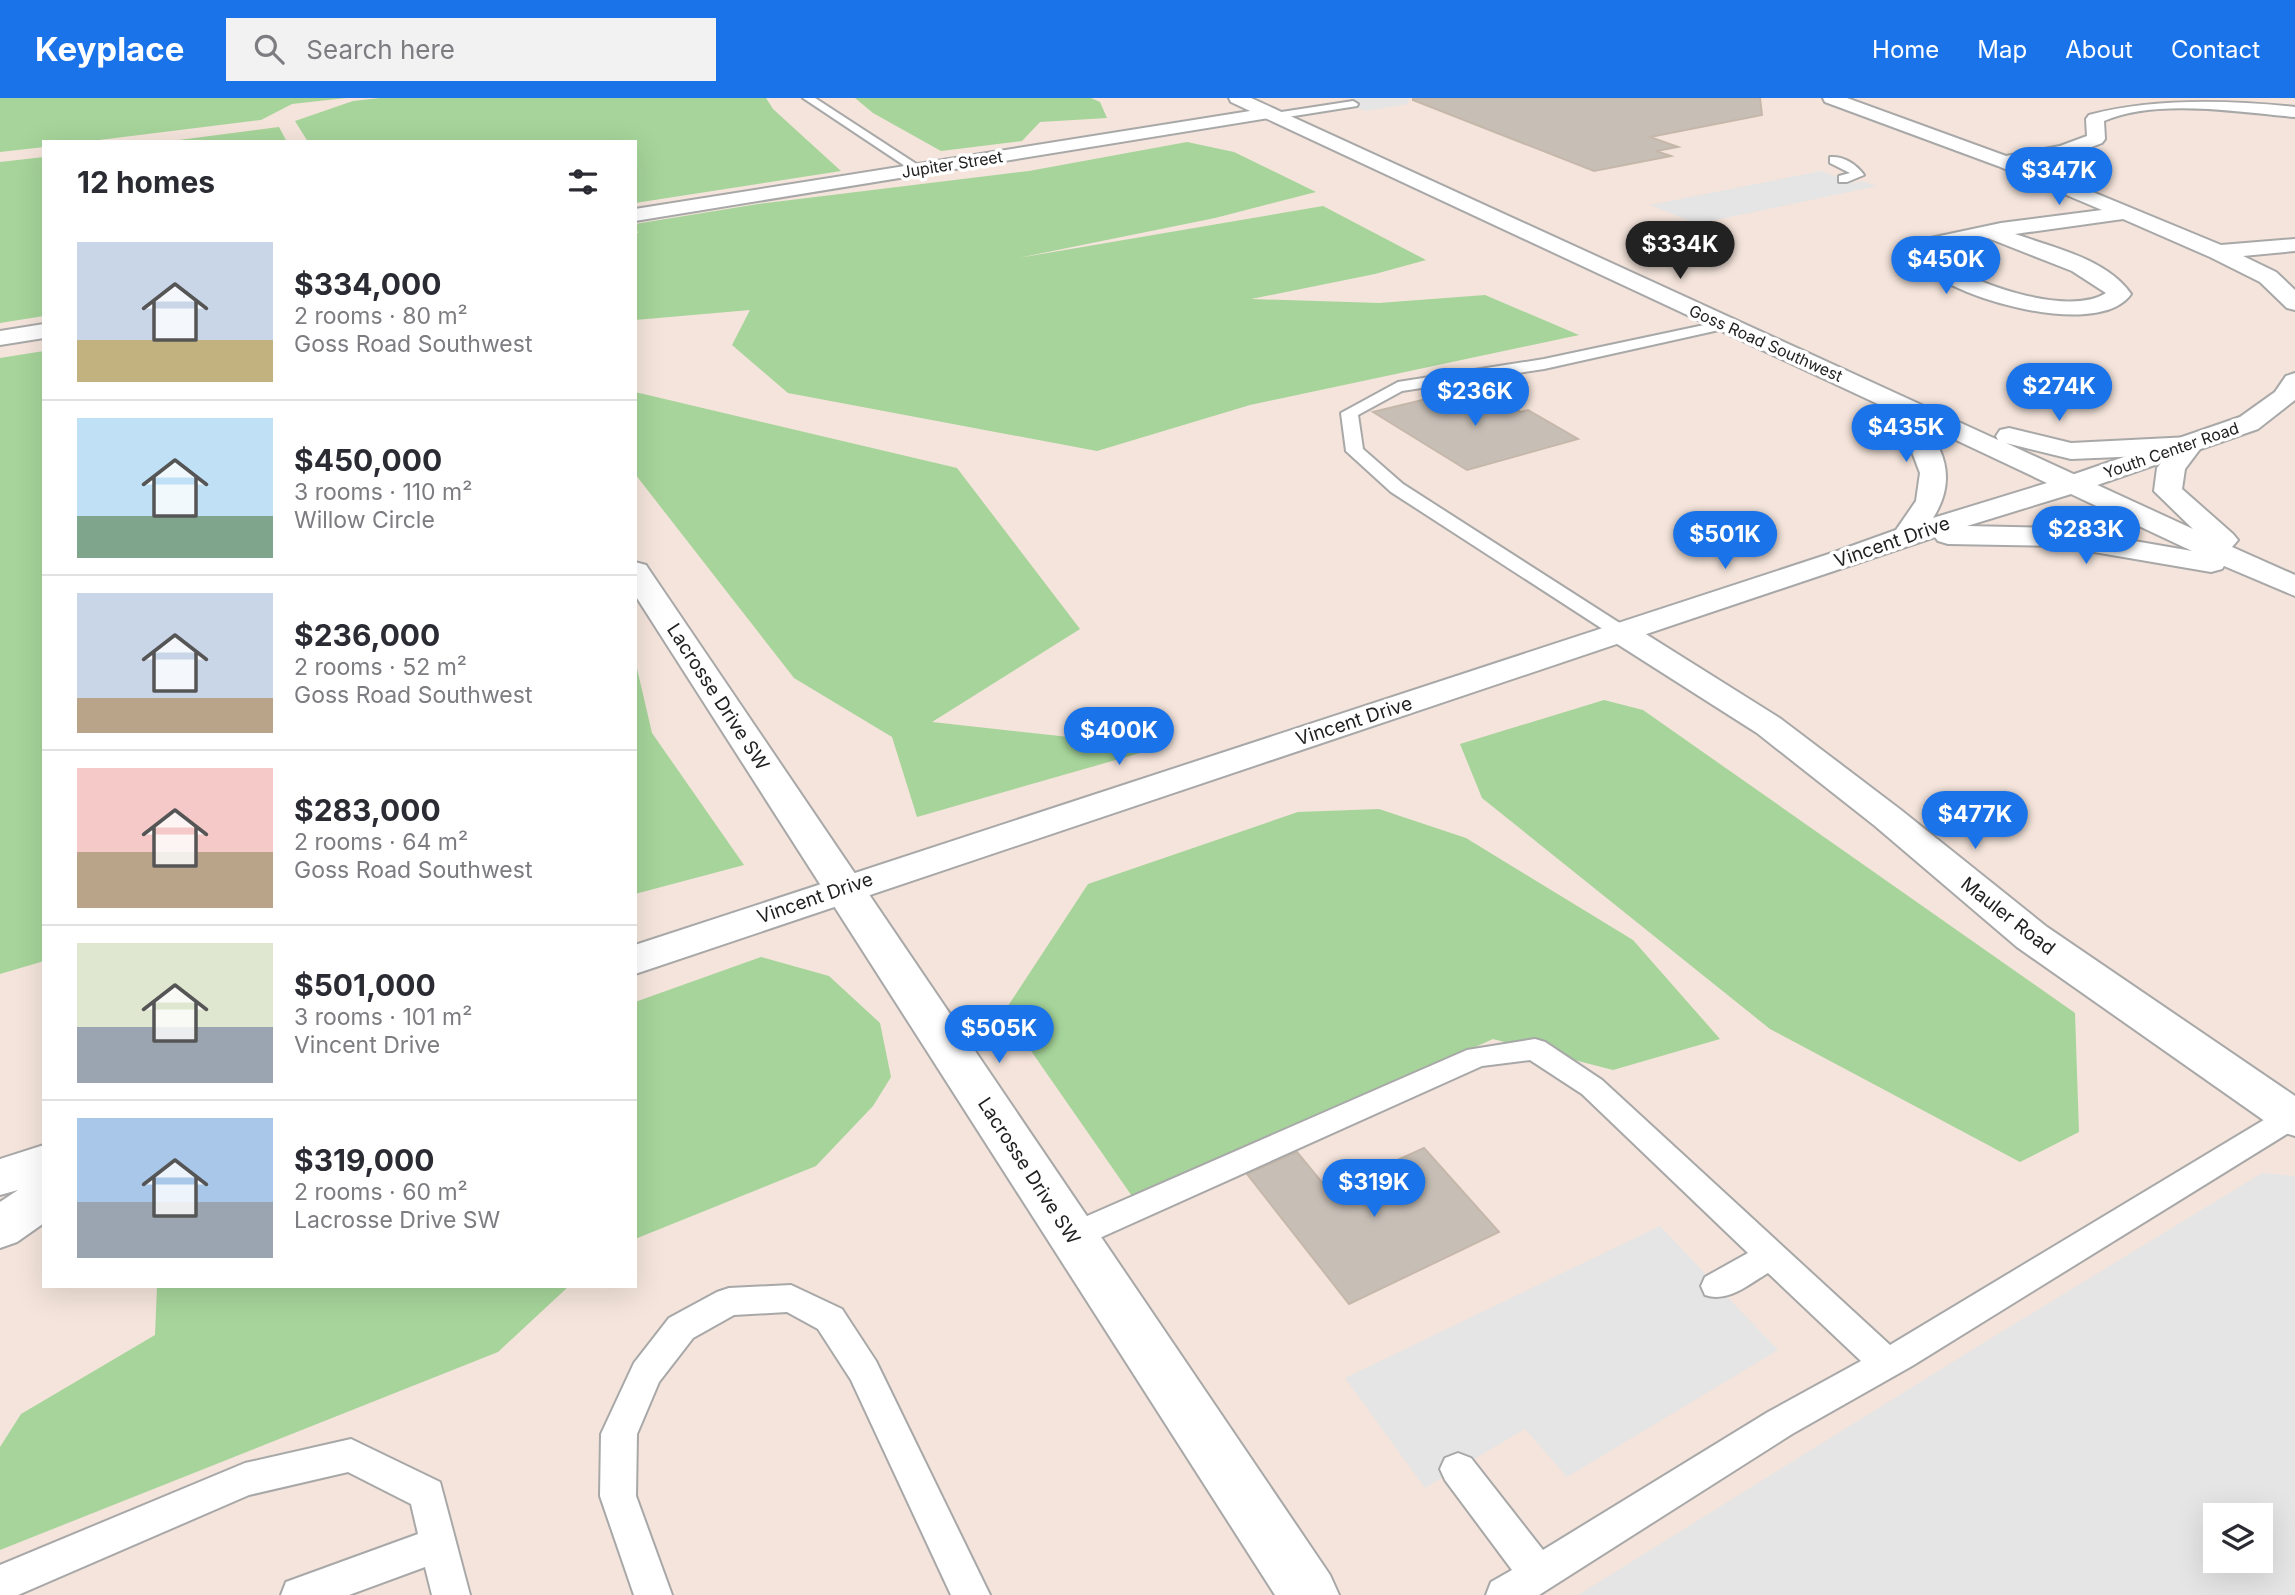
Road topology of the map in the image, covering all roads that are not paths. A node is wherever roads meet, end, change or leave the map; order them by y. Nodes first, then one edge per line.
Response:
1 (808, 98) edge
2 (1237, 98) edge
3 (1831, 98) edge
4 (1353, 104) dead end
5 (2295, 112) edge
6 (1272, 115) junction
7 (1834, 160) dead end
8 (2005, 162) junction
9 (918, 169) junction
10 (1843, 179) dead end
11 (2126, 213) junction
12 (637, 215) edge
13 (1991, 232) junction
14 (2295, 246) edge
15 (2218, 252) junction
16 (2295, 303) edge
17 (1723, 325) junction
18 (42, 331) edge
19 (0, 338) edge
20 (2295, 381) edge
21 (1883, 396) junction
22 (1927, 416) junction
23 (2190, 444) junction
24 (2073, 484) junction
25 (1907, 536) junction
26 (2266, 573) junction
27 (637, 574) edge
28 (2295, 587) edge
29 (1622, 633) junction
30 (843, 889) junction
31 (637, 959) edge
32 (2294, 1118) edge
33 (42, 1164) edge
34 (0, 1177) edge
35 (42, 1198) edge
36 (0, 1228) edge
37 (1073, 1236) junction
38 (1770, 1256) junction
39 (1717, 1286) dead end
40 (1886, 1363) junction
41 (1458, 1469) dead end
42 (439, 1544) junction
43 (1538, 1574) junction
44 (0, 1584) edge
45 (300, 1595) edge
46 (451, 1595) edge
47 (653, 1595) edge
48 (971, 1595) edge
49 (1309, 1595) edge
50 (1505, 1595) edge

1 - 9 lane
2 - 6 street, Goss Road Southwest
3 - 8 street
4 - 6 lane
5 - 8 street
6 - 9 street, Jupiter Street
6 - 17 street, Goss Road Southwest
7 - 10 lane
8 - 11 street
9 - 12 street, Jupiter Street
11 - 13 street
11 - 15 street
13 - 13 street
14 - 15 street
15 - 16 street
17 - 21 street, Goss Road Southwest
17 - 29 lane
18 - 19 street
20 - 23 street, Youth Center Road
21 - 22 street, Goss Road Southwest
21 - 25 street
22 - 23 street
22 - 24 street, Goss Road Southwest
23 - 24 street, Youth Center Road
23 - 26 street
24 - 25 street, Vincent Drive
24 - 26 street, Goss Road Southwest
25 - 26 street
25 - 29 street, Vincent Drive
26 - 28 street, Goss Road Southwest
27 - 30 street, Lacrosse Drive SW
29 - 30 street, Vincent Drive
29 - 32 street, Mauler Road
30 - 31 street, Vincent Drive
30 - 37 street, Lacrosse Drive SW
32 - 40 lane
33 - 34 street
35 - 36 street
37 - 38 lane
37 - 49 street, Lacrosse Drive SW
38 - 39 lane
38 - 40 lane
40 - 43 lane
41 - 43 lane
42 - 44 lane
42 - 45 lane
42 - 46 lane
43 - 50 lane
47 - 48 lane

